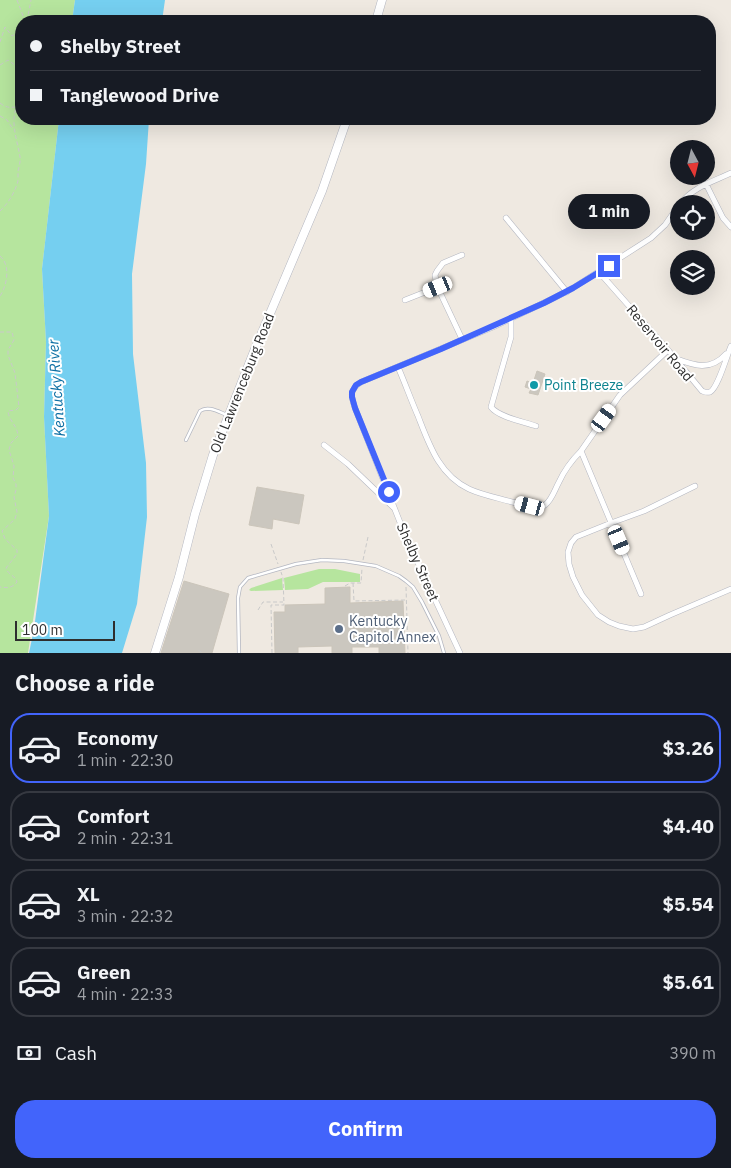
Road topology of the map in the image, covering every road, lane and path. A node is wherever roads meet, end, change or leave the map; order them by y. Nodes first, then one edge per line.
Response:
1 (17, 0) edge
2 (31, 0) edge
3 (382, 0) edge
4 (23, 15) edge
5 (27, 15) edge
6 (378, 15) edge
7 (15, 34) edge
8 (0, 42) edge
9 (0, 65) edge
10 (15, 65) edge
11 (0, 103) edge
12 (15, 107) joint
13 (0, 116) edge
14 (345, 125) edge
15 (14, 129) junction
16 (731, 173) edge
17 (715, 180) edge
18 (704, 185) edge
19 (706, 185) edge
20 (687, 195) edge
21 (0, 211) edge
22 (670, 217) edge
23 (506, 218) dead end
24 (731, 227) edge
25 (462, 255) dead end
26 (0, 256) edge
27 (599, 272) junction
28 (438, 287) junction
29 (567, 292) junction
30 (0, 296) edge
31 (405, 300) dead end
32 (511, 318) junction
33 (0, 332) edge
34 (462, 339) junction
35 (730, 348) edge
36 (668, 350) junction
37 (674, 358) junction
38 (398, 367) junction
39 (228, 416) junction
40 (536, 426) dead end
41 (186, 440) dead end
42 (324, 445) dead end
43 (581, 451) junction
44 (695, 486) dead end
45 (395, 508) junction
46 (611, 523) junction
47 (368, 537) dead end
48 (271, 544) dead end
49 (364, 556) dead end
50 (276, 561) dead end
51 (361, 574) dead end
52 (283, 578) dead end
53 (406, 581) junction
54 (353, 583) junction
55 (345, 586) dead end
56 (0, 587) edge
57 (731, 590) edge
58 (641, 594) dead end
59 (407, 600) junction
60 (284, 602) junction
61 (258, 610) dead end
62 (198, 650) dead end
63 (155, 653) edge
64 (203, 653) edge
65 (239, 653) edge
66 (272, 653) edge
67 (408, 653) edge
68 (444, 653) edge
69 (460, 653) edge

1 - 4 path
2 - 5 path
3 - 6 main road
7 - 8 path
9 - 10 path
11 - 12 path
12 - 15 path
13 - 15 path
14 - 39 main road, Old Lawrenceburg Road
15 - 21 path
16 - 17 street
18 - 20 street
19 - 24 street
22 - 27 street
23 - 29 street
25 - 28 street
26 - 30 path
27 - 29 street
27 - 36 street, Reservoir Road
28 - 31 street
28 - 34 street
29 - 32 street
32 - 34 street
32 - 40 street
33 - 56 path
34 - 38 street
35 - 37 street
35 - 37 street, Reservoir Road
36 - 37 street, Reservoir Road
36 - 43 street
38 - 43 street
38 - 45 street, Shelby Street
39 - 41 lane
39 - 63 main road, Old Lawrenceburg Road
42 - 45 street
43 - 46 street
44 - 46 street
45 - 69 street, Shelby Street
46 - 57 street
46 - 58 street
47 - 49 path
48 - 50 path
51 - 54 path
52 - 60 path
53 - 59 path
53 - 65 lane
53 - 68 lane
54 - 55 path
54 - 59 path
59 - 67 path
60 - 61 path
60 - 66 path
62 - 64 path

